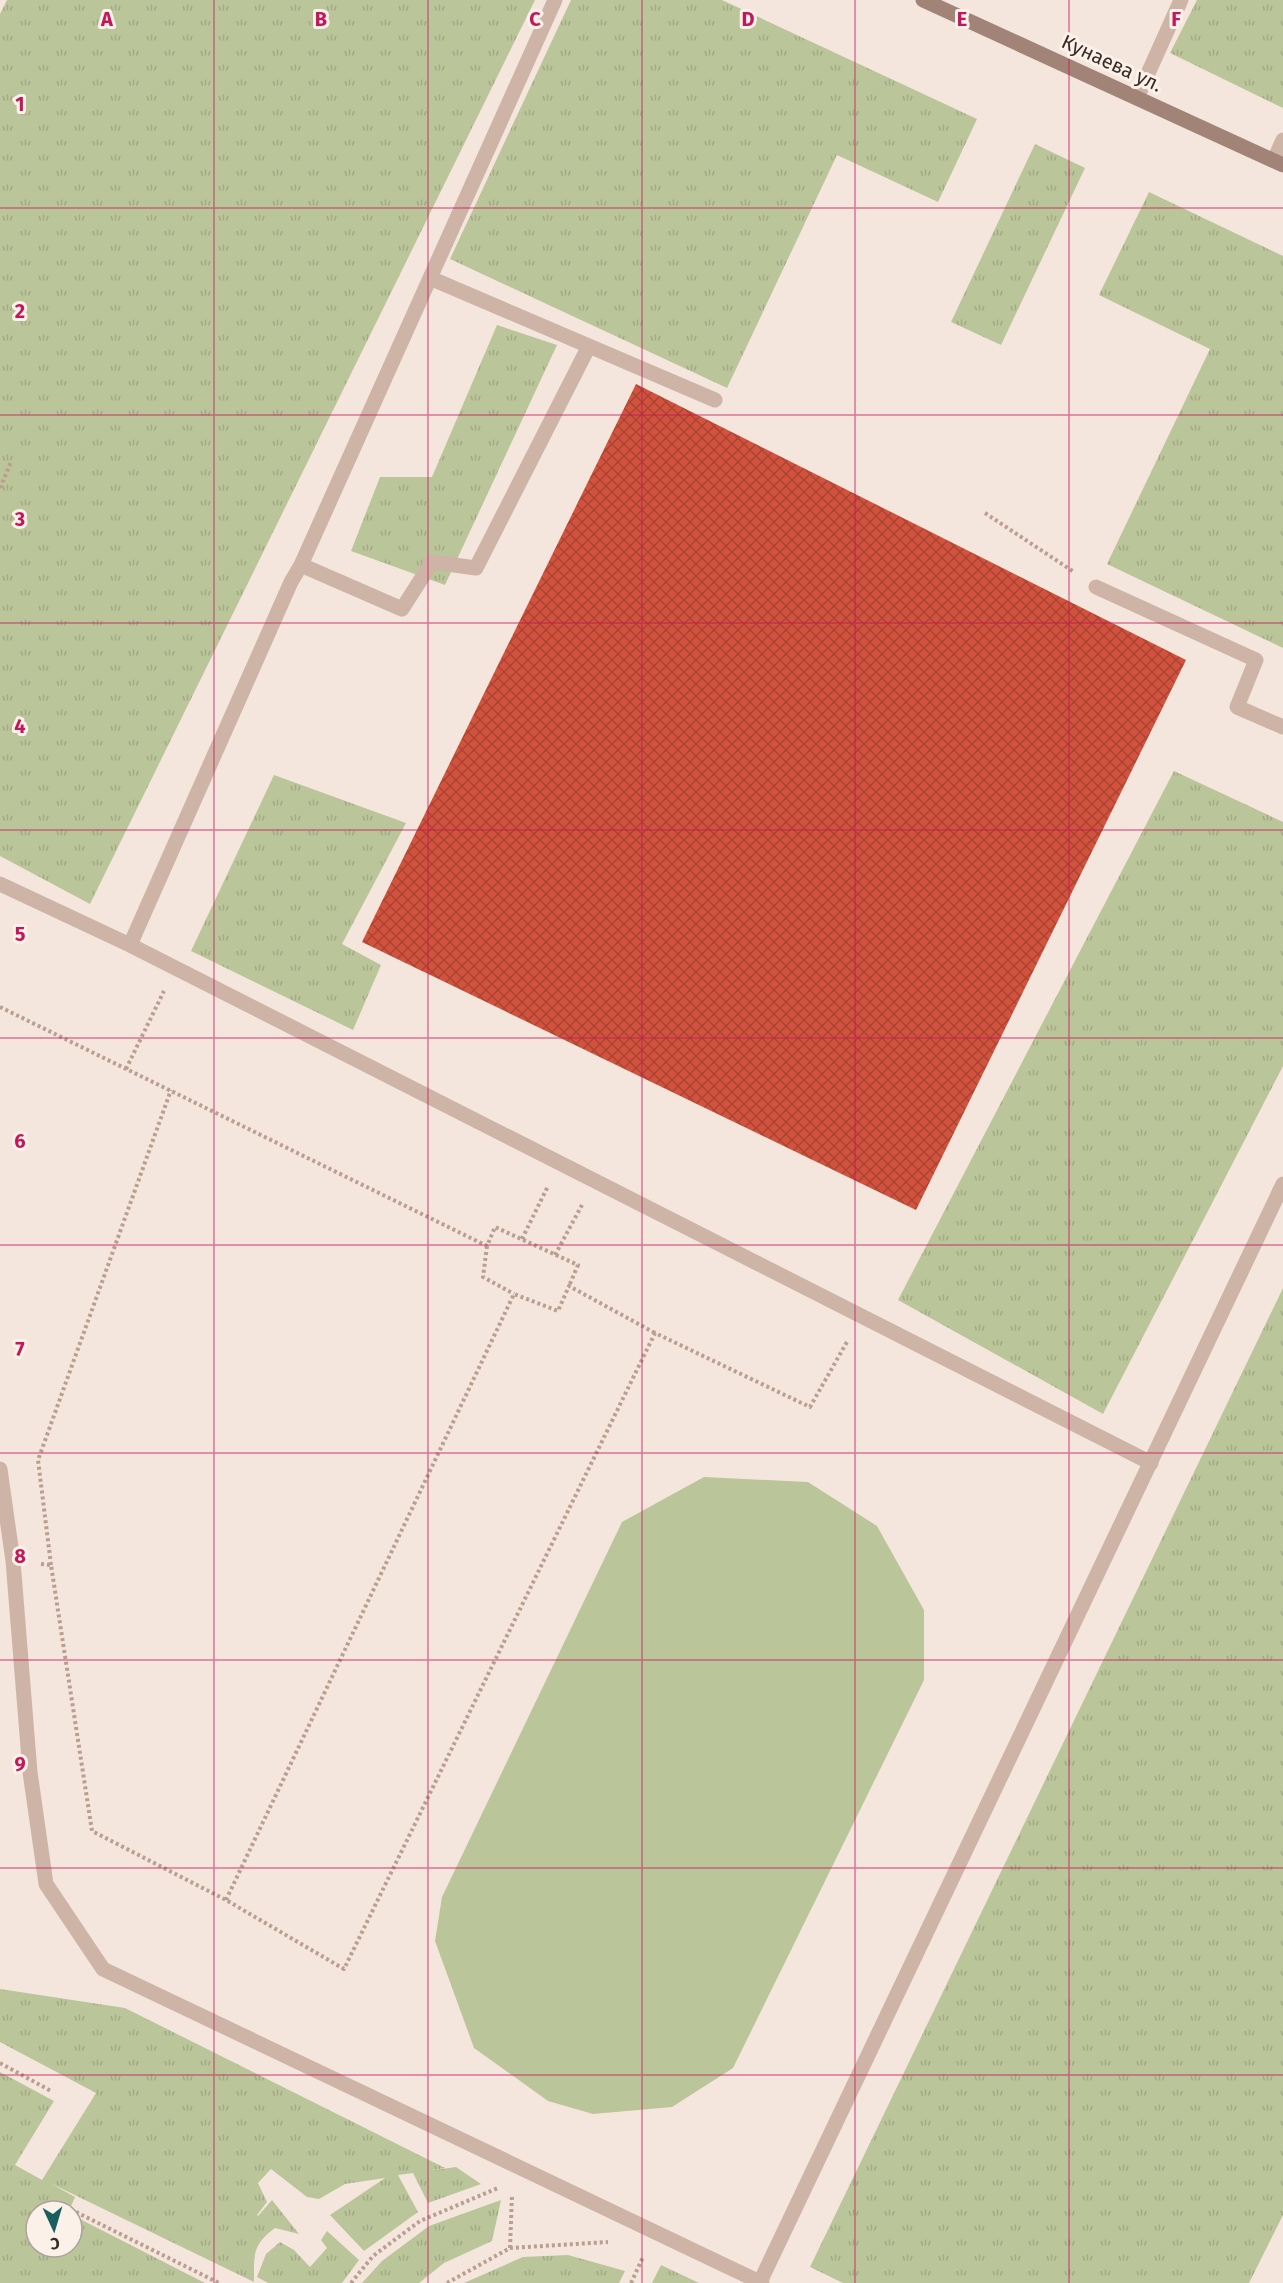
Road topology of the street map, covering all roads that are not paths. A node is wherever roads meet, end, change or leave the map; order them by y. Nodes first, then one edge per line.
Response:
1 (555, 0) edge
2 (923, 0) edge
3 (1181, 0) edge
4 (1137, 98) junction
5 (1283, 140) edge
6 (1278, 163) edge
7 (430, 278) junction
8 (589, 346) junction
9 (715, 400) dead end
10 (301, 565) junction
11 (1096, 587) road end
12 (1283, 728) edge
13 (0, 884) edge
14 (130, 945) junction
15 (1283, 1184) edge
16 (1150, 1463) junction
17 (0, 1469) edge
18 (761, 2283) edge

1 - 7 street
2 - 4 street, Кунаева ул.
3 - 4 street
4 - 6 street, Кунаева ул.
5 - 6 street
7 - 8 street
7 - 10 street
8 - 9 street
8 - 10 street
10 - 14 street
11 - 12 street
13 - 14 street
14 - 16 street
15 - 16 street
16 - 18 street
17 - 18 street

